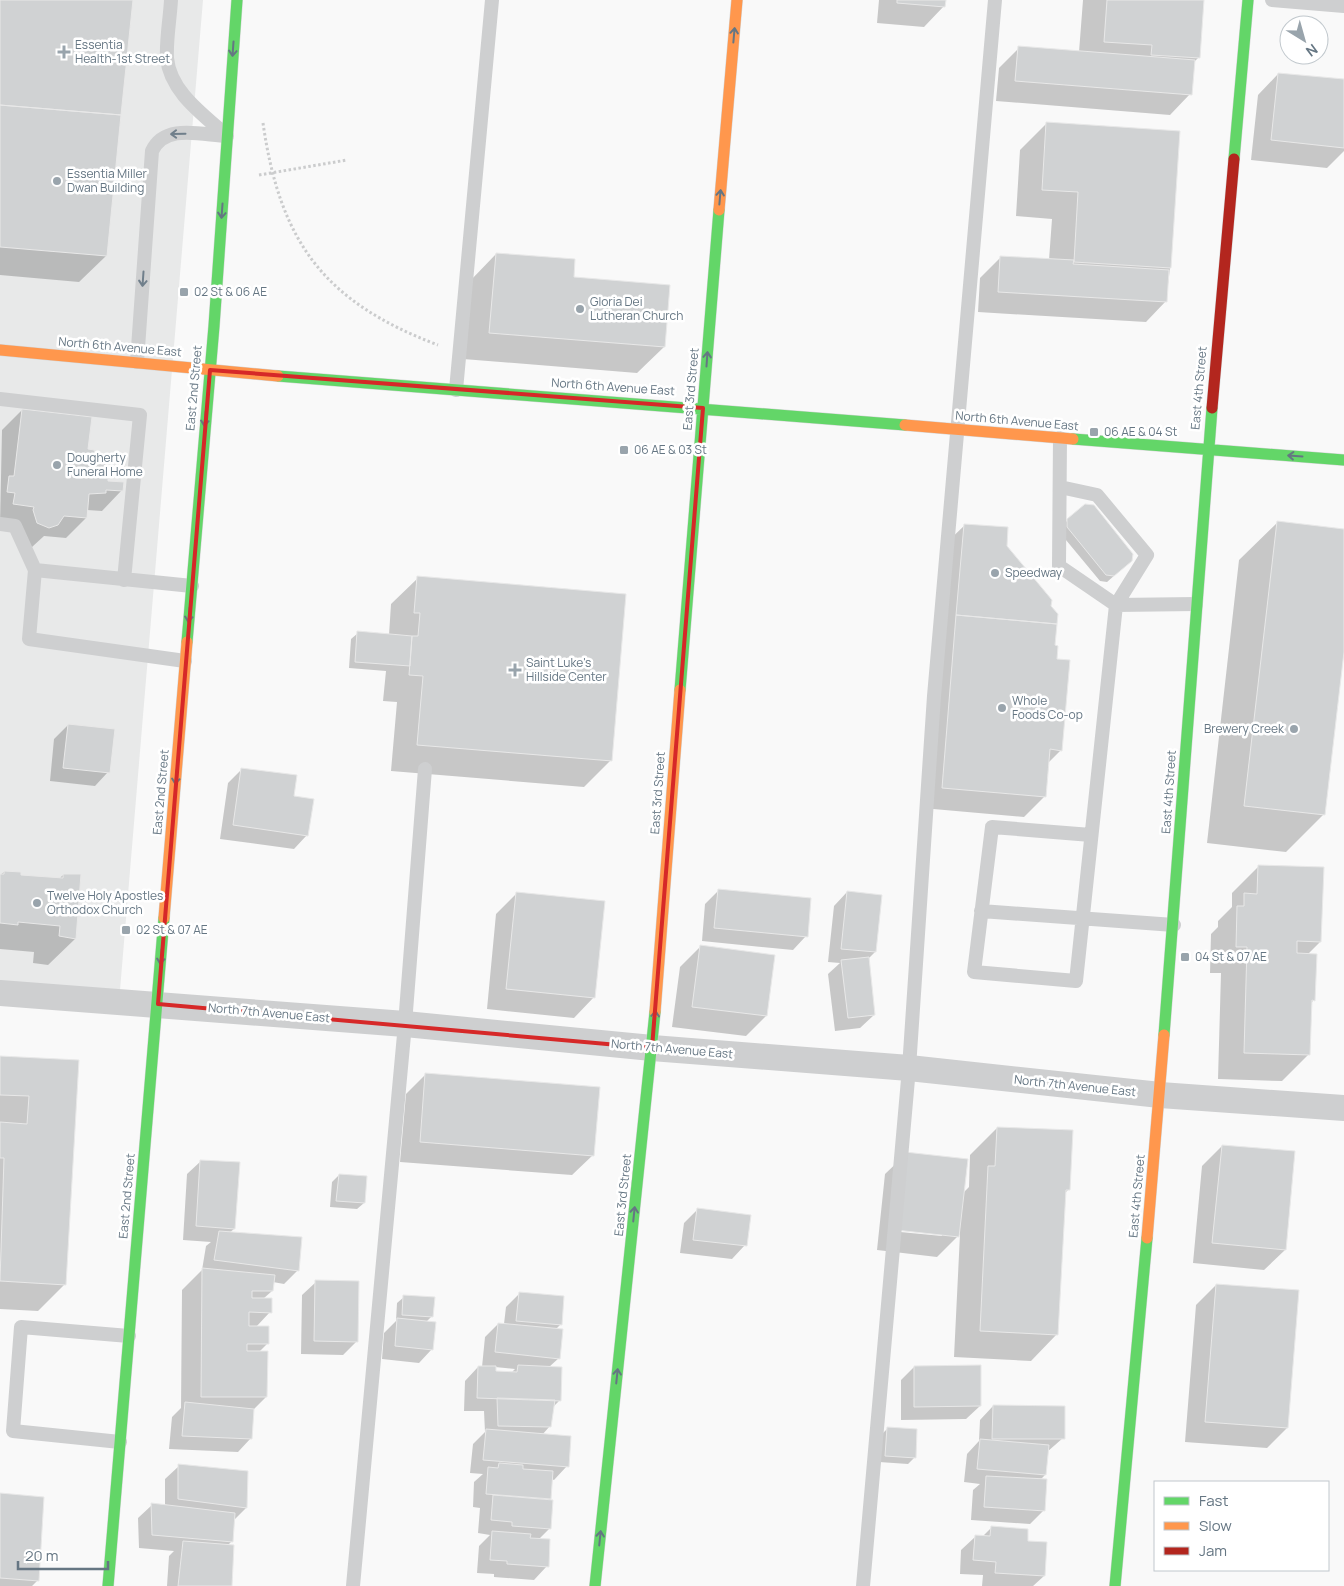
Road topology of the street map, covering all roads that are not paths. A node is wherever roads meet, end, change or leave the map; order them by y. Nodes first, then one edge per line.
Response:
1 (162, 0) edge
2 (172, 0) edge
3 (237, 0) edge
4 (492, 0) edge
5 (737, 0) edge
6 (995, 0) edge
7 (1248, 0) edge
8 (1272, 0) edge
9 (1344, 6) edge
10 (169, 25) junction
11 (227, 136) junction
12 (0, 350) edge
13 (137, 362) junction
14 (210, 370) junction
15 (456, 390) junction
16 (0, 400) edge
17 (704, 408) junction
18 (958, 429) junction
19 (1060, 438) junction
20 (1208, 450) junction
21 (1344, 460) edge
22 (1060, 487) junction
23 (0, 524) edge
24 (36, 570) junction
25 (124, 580) junction
26 (192, 586) junction
27 (1116, 604) junction
28 (1196, 604) junction
29 (185, 661) junction
30 (424, 770) dead end
31 (1091, 835) junction
32 (981, 911) junction
33 (1083, 920) junction
34 (1174, 925) junction
35 (0, 993) edge
36 (158, 1004) junction
37 (405, 1024) junction
38 (652, 1048) junction
39 (909, 1068) junction
40 (1160, 1095) junction
41 (1344, 1108) edge
42 (129, 1336) junction
43 (120, 1442) junction
44 (108, 1586) edge
45 (353, 1586) edge
46 (595, 1586) edge
47 (862, 1586) edge
48 (1114, 1586) edge

1 - 10 lane
2 - 10 lane
3 -> 11 street, East 2nd Street
4 - 15 lane
17 -> 5 street, East 3rd Street
6 - 18 lane
7 - 20 street, East 4th Street
8 - 9 lane
10 - 11 lane
11 -> 13 lane
11 -> 14 street, East 2nd Street
12 - 13 street, North 6th Avenue East
13 - 14 street, North 6th Avenue East
14 - 15 street, North 6th Avenue East
14 -> 26 street, East 2nd Street
15 - 17 street, North 6th Avenue East
16 - 25 lane
17 - 18 street, North 6th Avenue East
38 -> 17 street, East 3rd Street
18 - 19 street, North 6th Avenue East
18 - 39 lane
19 - 20 street, North 6th Avenue East
19 - 22 lane
21 -> 20 street, North 6th Avenue East
20 - 28 street, East 4th Street
22 - 27 lane
22 - 27 lane
23 - 24 lane
24 - 25 lane
24 - 29 lane
25 - 26 lane
26 -> 29 street, East 2nd Street
27 - 28 lane
27 - 31 lane
28 - 34 street, East 4th Street
29 -> 36 street, East 2nd Street
30 - 37 lane
31 - 32 lane
31 - 33 lane
32 - 33 lane
32 - 33 lane
33 - 34 lane
34 - 40 street, East 4th Street
35 - 36 street, North 7th Avenue East
36 - 37 street, North 7th Avenue East
36 - 42 street, East 2nd Street
37 - 38 street, North 7th Avenue East
37 - 45 lane
38 - 39 street, North 7th Avenue East
46 -> 38 street, East 3rd Street
39 - 40 street, North 7th Avenue East
39 - 47 lane
40 - 41 street, North 7th Avenue East
40 - 48 street, East 4th Street
42 - 43 street, East 2nd Street
42 - 43 lane
43 - 44 street, East 2nd Street

